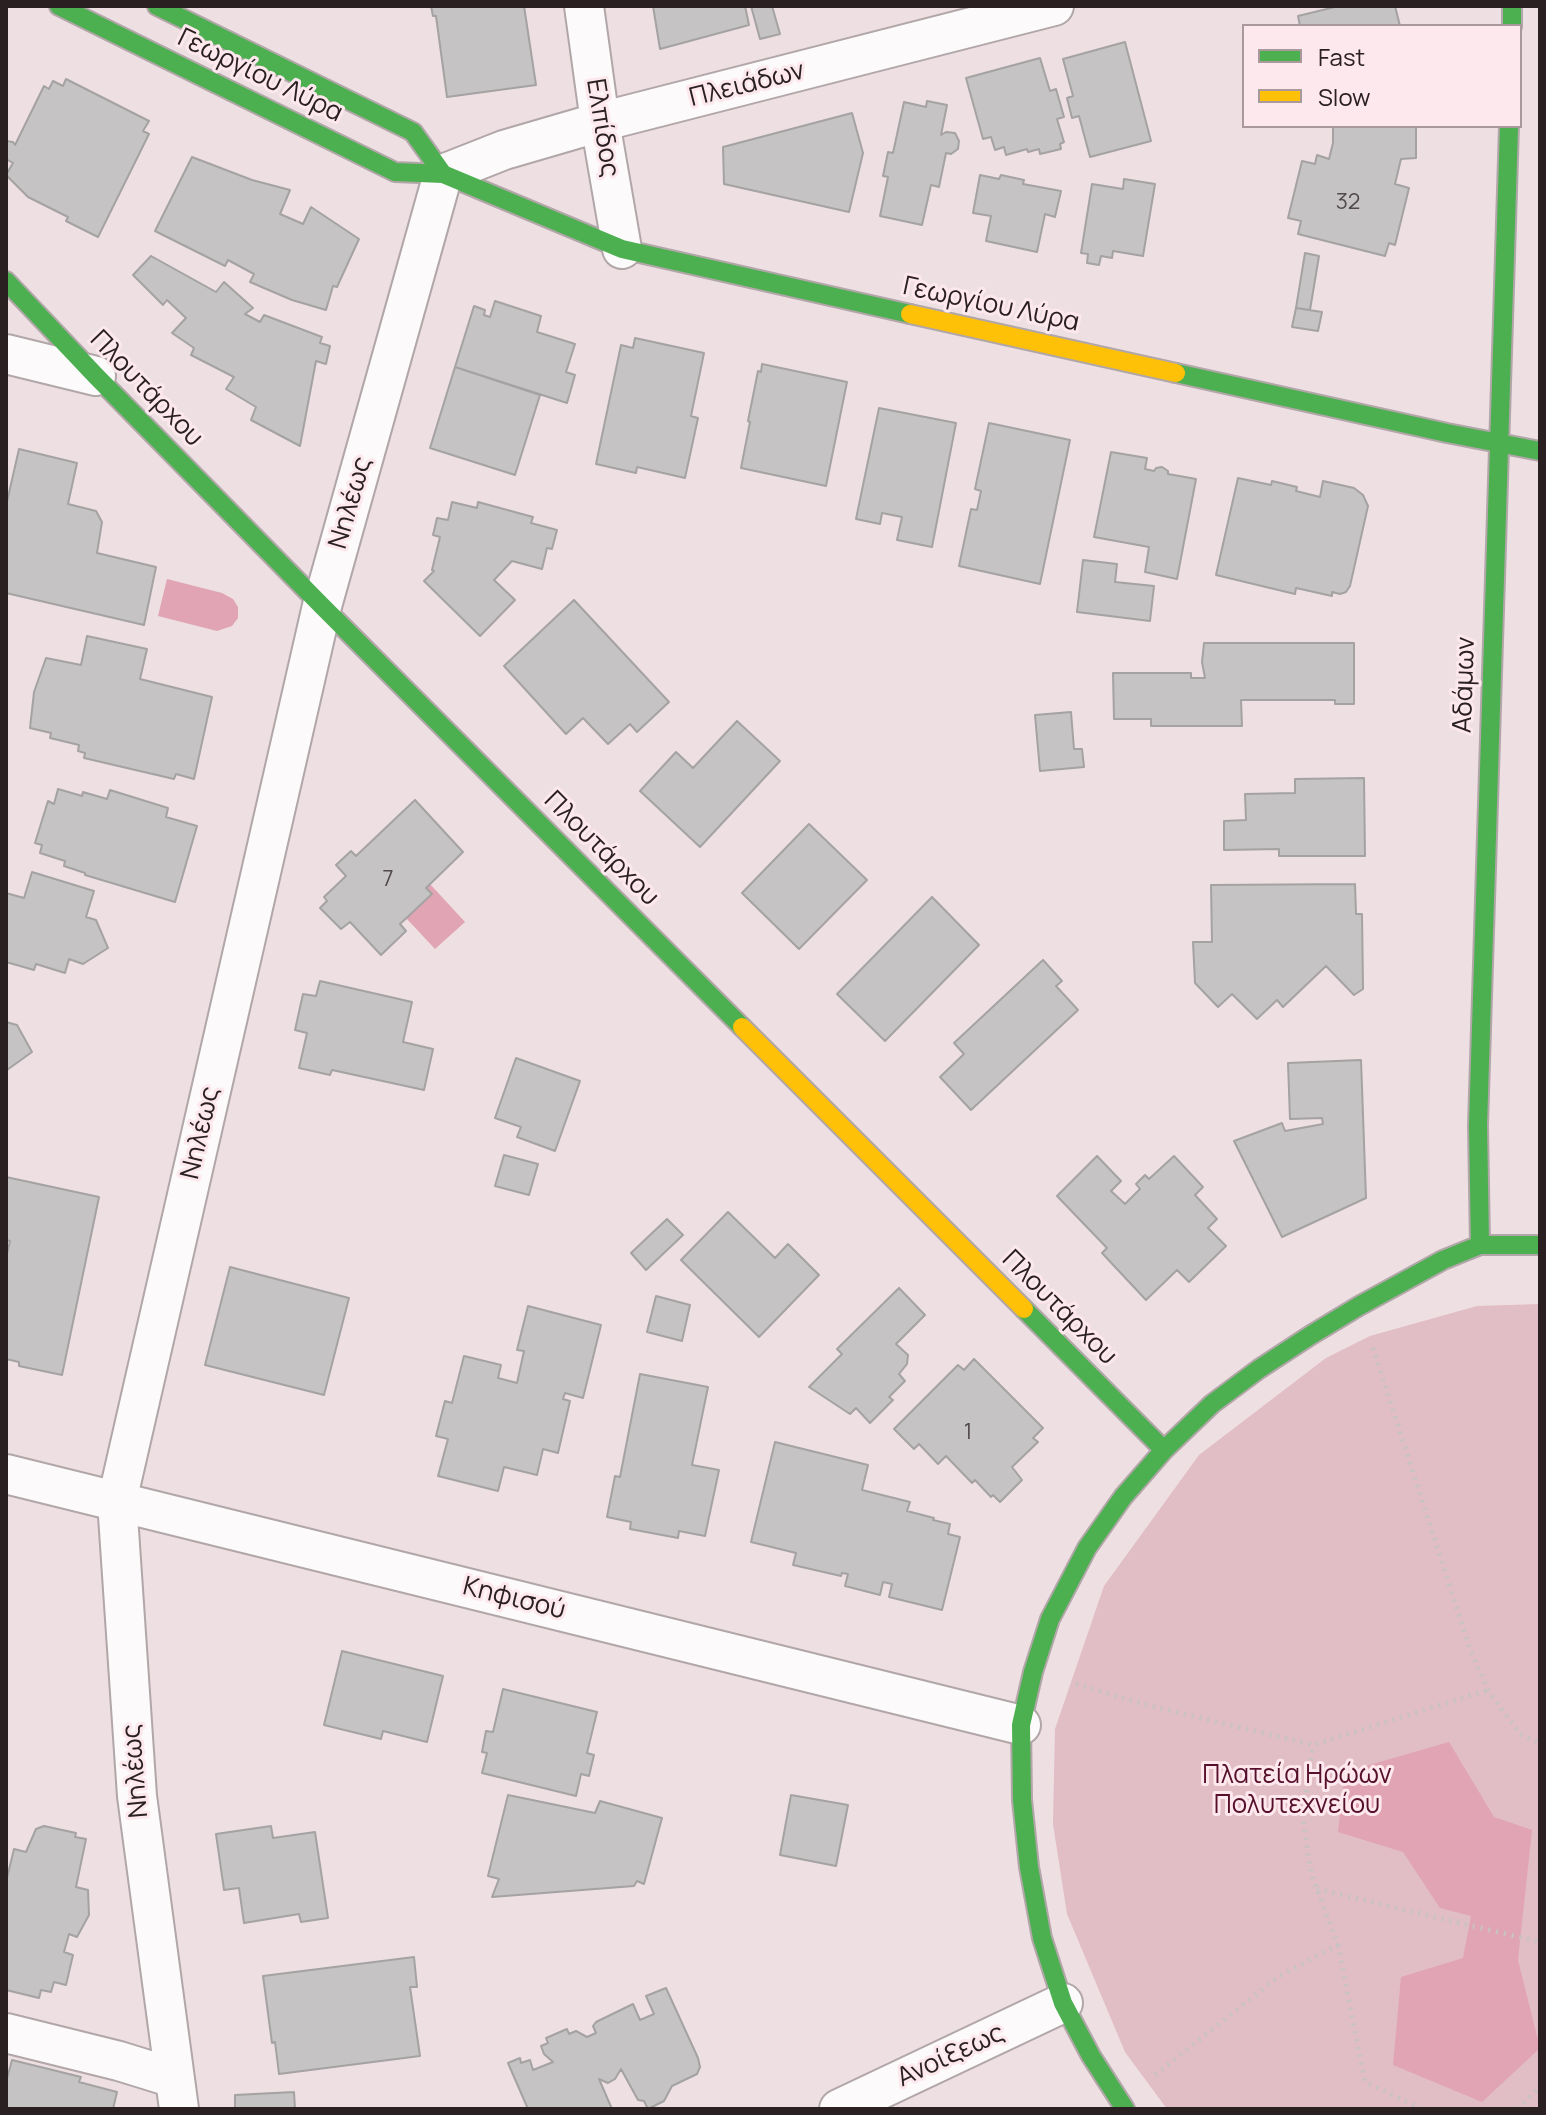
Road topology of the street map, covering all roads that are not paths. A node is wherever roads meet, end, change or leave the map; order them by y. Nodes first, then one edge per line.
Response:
1 (59, 6) edge
2 (157, 6) edge
3 (584, 6) edge
4 (1054, 6) edge
5 (600, 122) junction
6 (1509, 128) edge
7 (443, 174) junction
8 (622, 249) junction
9 (6, 281) edge
10 (6, 354) edge
11 (96, 376) junction
12 (1499, 443) junction
13 (1540, 451) edge
14 (322, 606) junction
15 (1480, 1245) junction
16 (1540, 1245) edge
17 (1164, 1450) junction
18 (6, 1474) edge
19 (117, 1501) junction
20 (1021, 1725) junction
21 (1063, 2003) junction
22 (6, 2033) edge
23 (176, 2093) edge
24 (1122, 2105) edge
25 (839, 2109) edge

1 - 7 street, Γεωργίου Λύρα
2 - 7 street, Γεωργίου Λύρα
3 - 5 street, Ελπίδος
4 - 5 street, Πλειάδων
5 - 7 street, Πλειάδων
5 - 8 street, Ελπίδος
6 - 12 street, Αδάμων
7 - 8 street, Γεωργίου Λύρα
7 - 14 street, Νηλέως
8 - 12 street, Γεωργίου Λύρα
9 - 11 street, Πλουτάρχου
10 - 11 street
11 - 14 street, Πλουτάρχου
12 - 13 street, Γεωργίου Λύρα
12 - 15 street, Αδάμων
14 - 17 street, Πλουτάρχου
14 - 19 street, Νηλέως
15 - 16 street
15 - 17 street
17 - 20 street
18 - 19 street, Κηφισού
19 - 20 street, Κηφισού
19 - 23 street, Νηλέως
20 - 21 street
21 - 24 street
21 - 25 street, Ανοίξεως
22 - 23 street

